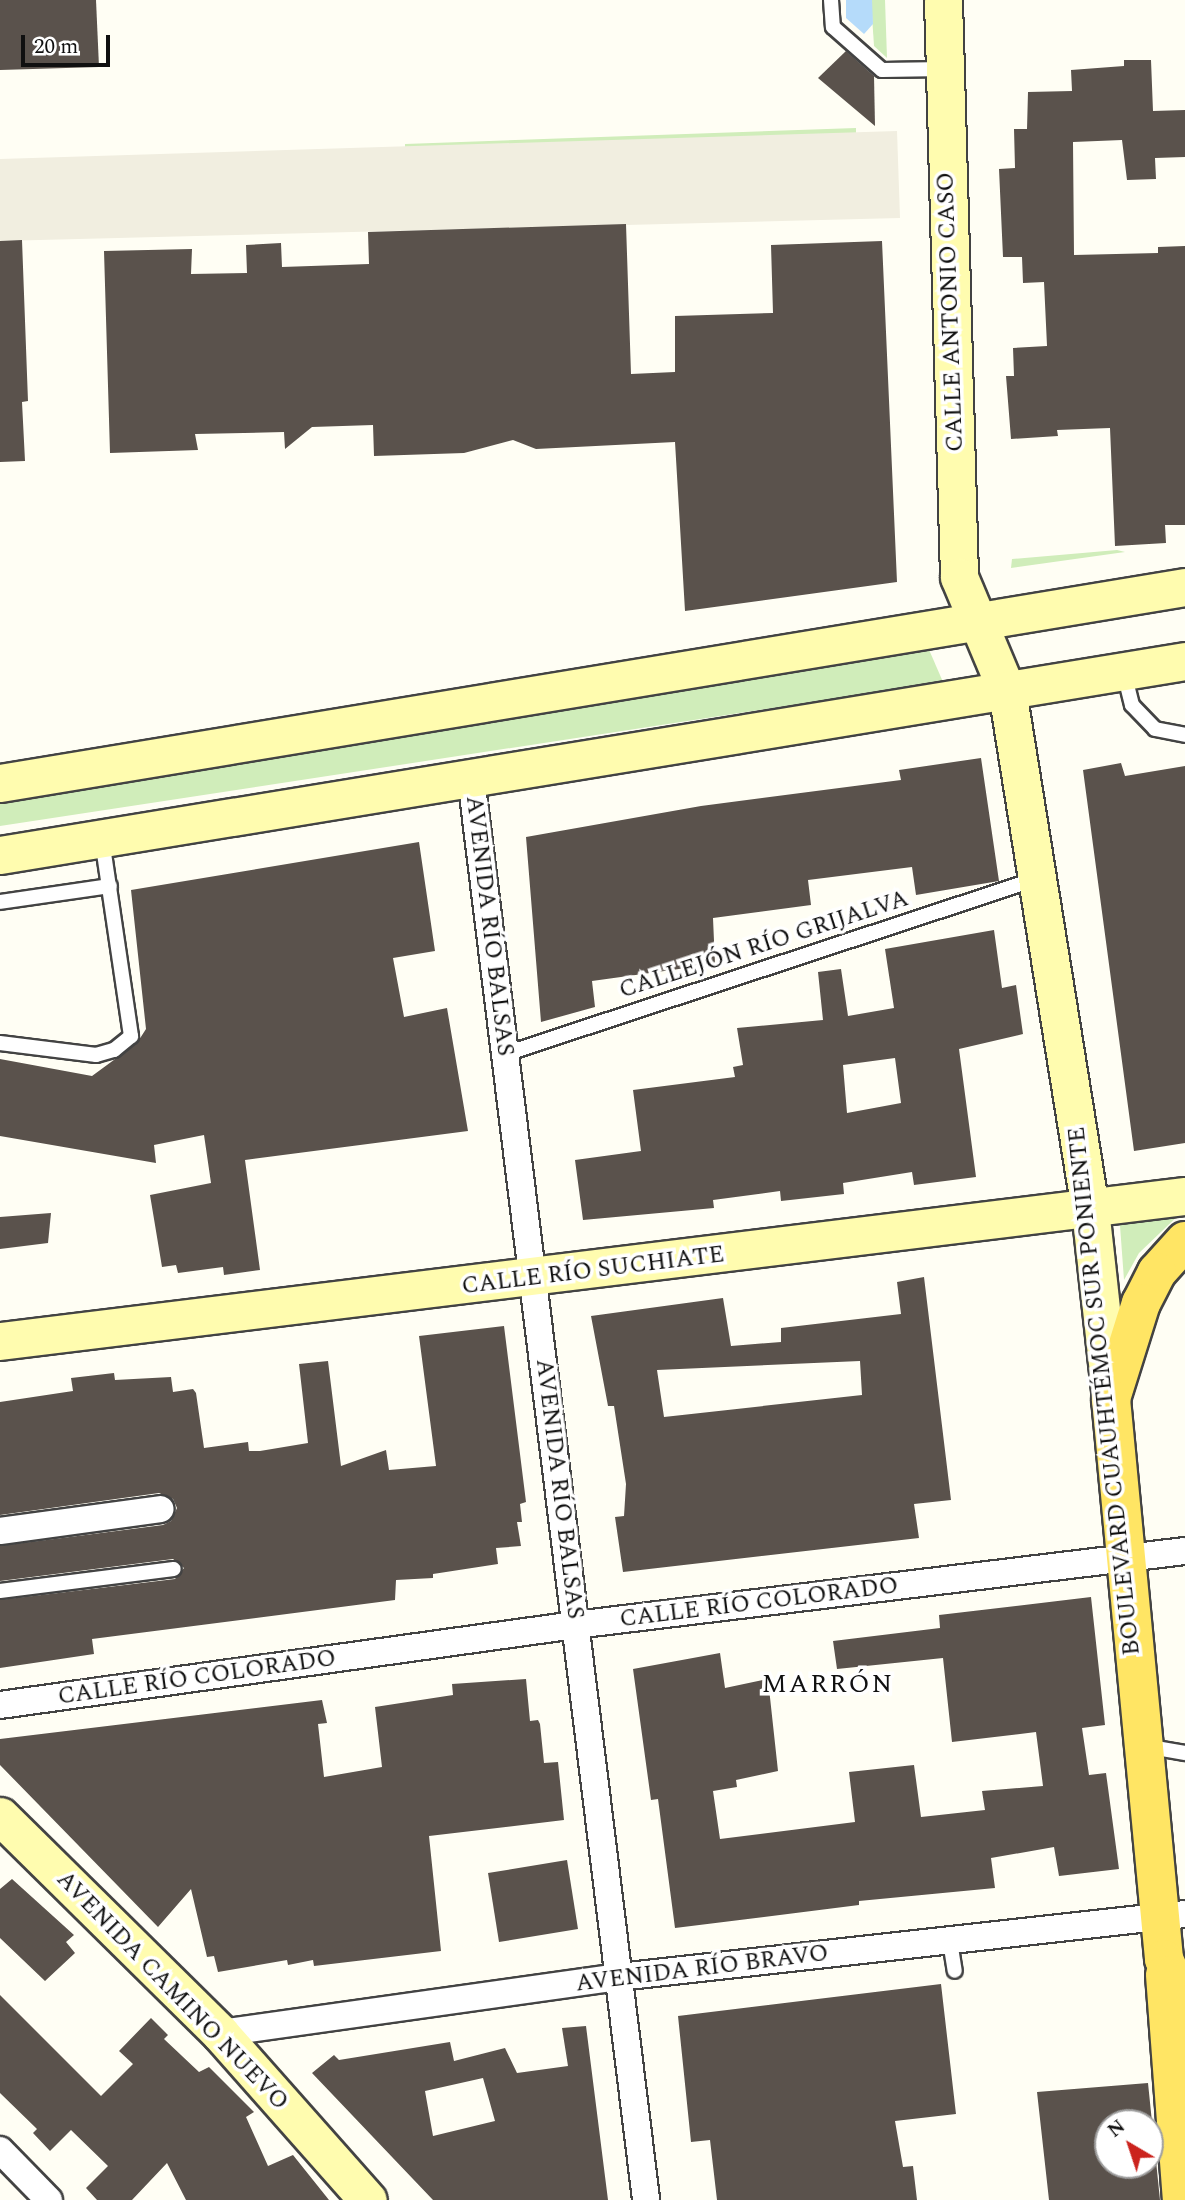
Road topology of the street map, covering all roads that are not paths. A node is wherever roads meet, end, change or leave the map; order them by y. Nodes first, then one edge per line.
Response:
1 (831, 0) edge
2 (943, 0) edge
3 (945, 69) junction
4 (1185, 587) edge
5 (978, 621) junction
6 (1185, 661) edge
7 (1124, 673) junction
8 (1007, 691) junction
9 (1185, 735) edge
10 (471, 778) junction
11 (0, 782) edge
12 (102, 838) junction
13 (0, 855) edge
14 (1036, 878) junction
15 (110, 886) junction
16 (0, 902) edge
17 (0, 1043) edge
18 (505, 1054) junction
19 (1185, 1196) edge
20 (1090, 1209) junction
21 (1185, 1241) edge
22 (533, 1279) junction
23 (0, 1341) edge
24 (1111, 1399) junction
25 (161, 1509) dead end
26 (0, 1531) edge
27 (1185, 1551) edge
28 (1126, 1559) junction
29 (174, 1569) dead end
30 (0, 1591) edge
31 (575, 1625) junction
32 (0, 1705) edge
33 (1143, 1746) junction
34 (1185, 1753) edge
35 (0, 1816) edge
36 (1172, 1916) edge
37 (950, 1941) junction
38 (1164, 1959) junction
39 (955, 1970) dead end
40 (619, 1977) junction
41 (1185, 2007) edge
42 (220, 2033) junction
43 (0, 2150) edge
44 (49, 2200) edge
45 (368, 2200) edge
46 (646, 2200) edge
47 (1182, 2200) edge

1 - 3 lane
2 - 3 main road, CALLE ANTONIO CASO
3 - 5 main road, CALLE ANTONIO CASO
4 - 5 main road
5 - 8 main road, CALLE ANTONIO CASO
5 - 11 main road
6 - 7 main road
7 - 8 main road
7 - 9 lane
8 - 10 main road
8 - 14 main road, BOULEVARD CUAUHTÉMOC SUR PONIENTE
10 - 12 main road
10 - 18 street, AVENIDA RÍO BALSAS
12 - 13 main road
12 - 15 lane
14 - 18 lane, CALLEJÓN RÍO GRIJALVA
14 - 20 main road, BOULEVARD CUAUHTÉMOC SUR PONIENTE
15 - 16 lane
15 - 17 lane
18 - 22 street, AVENIDA RÍO BALSAS
19 - 20 main road, CALLE RÍO SUCHIATE
20 - 22 main road, CALLE RÍO SUCHIATE
20 - 24 main road, BOULEVARD CUAUHTÉMOC SUR PONIENTE
21 - 24 main road
22 - 23 main road, CALLE RÍO SUCHIATE
22 - 31 street, AVENIDA RÍO BALSAS
24 - 28 main road, BOULEVARD CUAUHTÉMOC SUR PONIENTE
25 - 26 street
27 - 28 street, CALLE RÍO COLORADO
28 - 31 street, CALLE RÍO COLORADO
28 - 33 main road, BOULEVARD CUAUHTÉMOC SUR PONIENTE
29 - 30 lane
31 - 32 street, CALLE RÍO COLORADO
31 - 40 street, AVENIDA RÍO BALSAS
33 - 34 lane
33 - 36 main road, BOULEVARD CUAUHTÉMOC SUR PONIENTE
35 - 42 main road, AVENIDA CAMINO NUEVO
36 - 37 street, AVENIDA RÍO BRAVO
36 - 38 main road, BOULEVARD CUAUHTÉMOC SUR PONIENTE
37 - 39 lane
37 - 40 street, AVENIDA RÍO BRAVO
38 - 41 main road, BOULEVARD CUAUHTÉMOC SUR PONIENTE
38 - 47 main road
40 - 42 street, AVENIDA RÍO BRAVO
40 - 46 street, AVENIDA RÍO BALSAS
42 - 45 main road, AVENIDA CAMINO NUEVO
43 - 44 street

